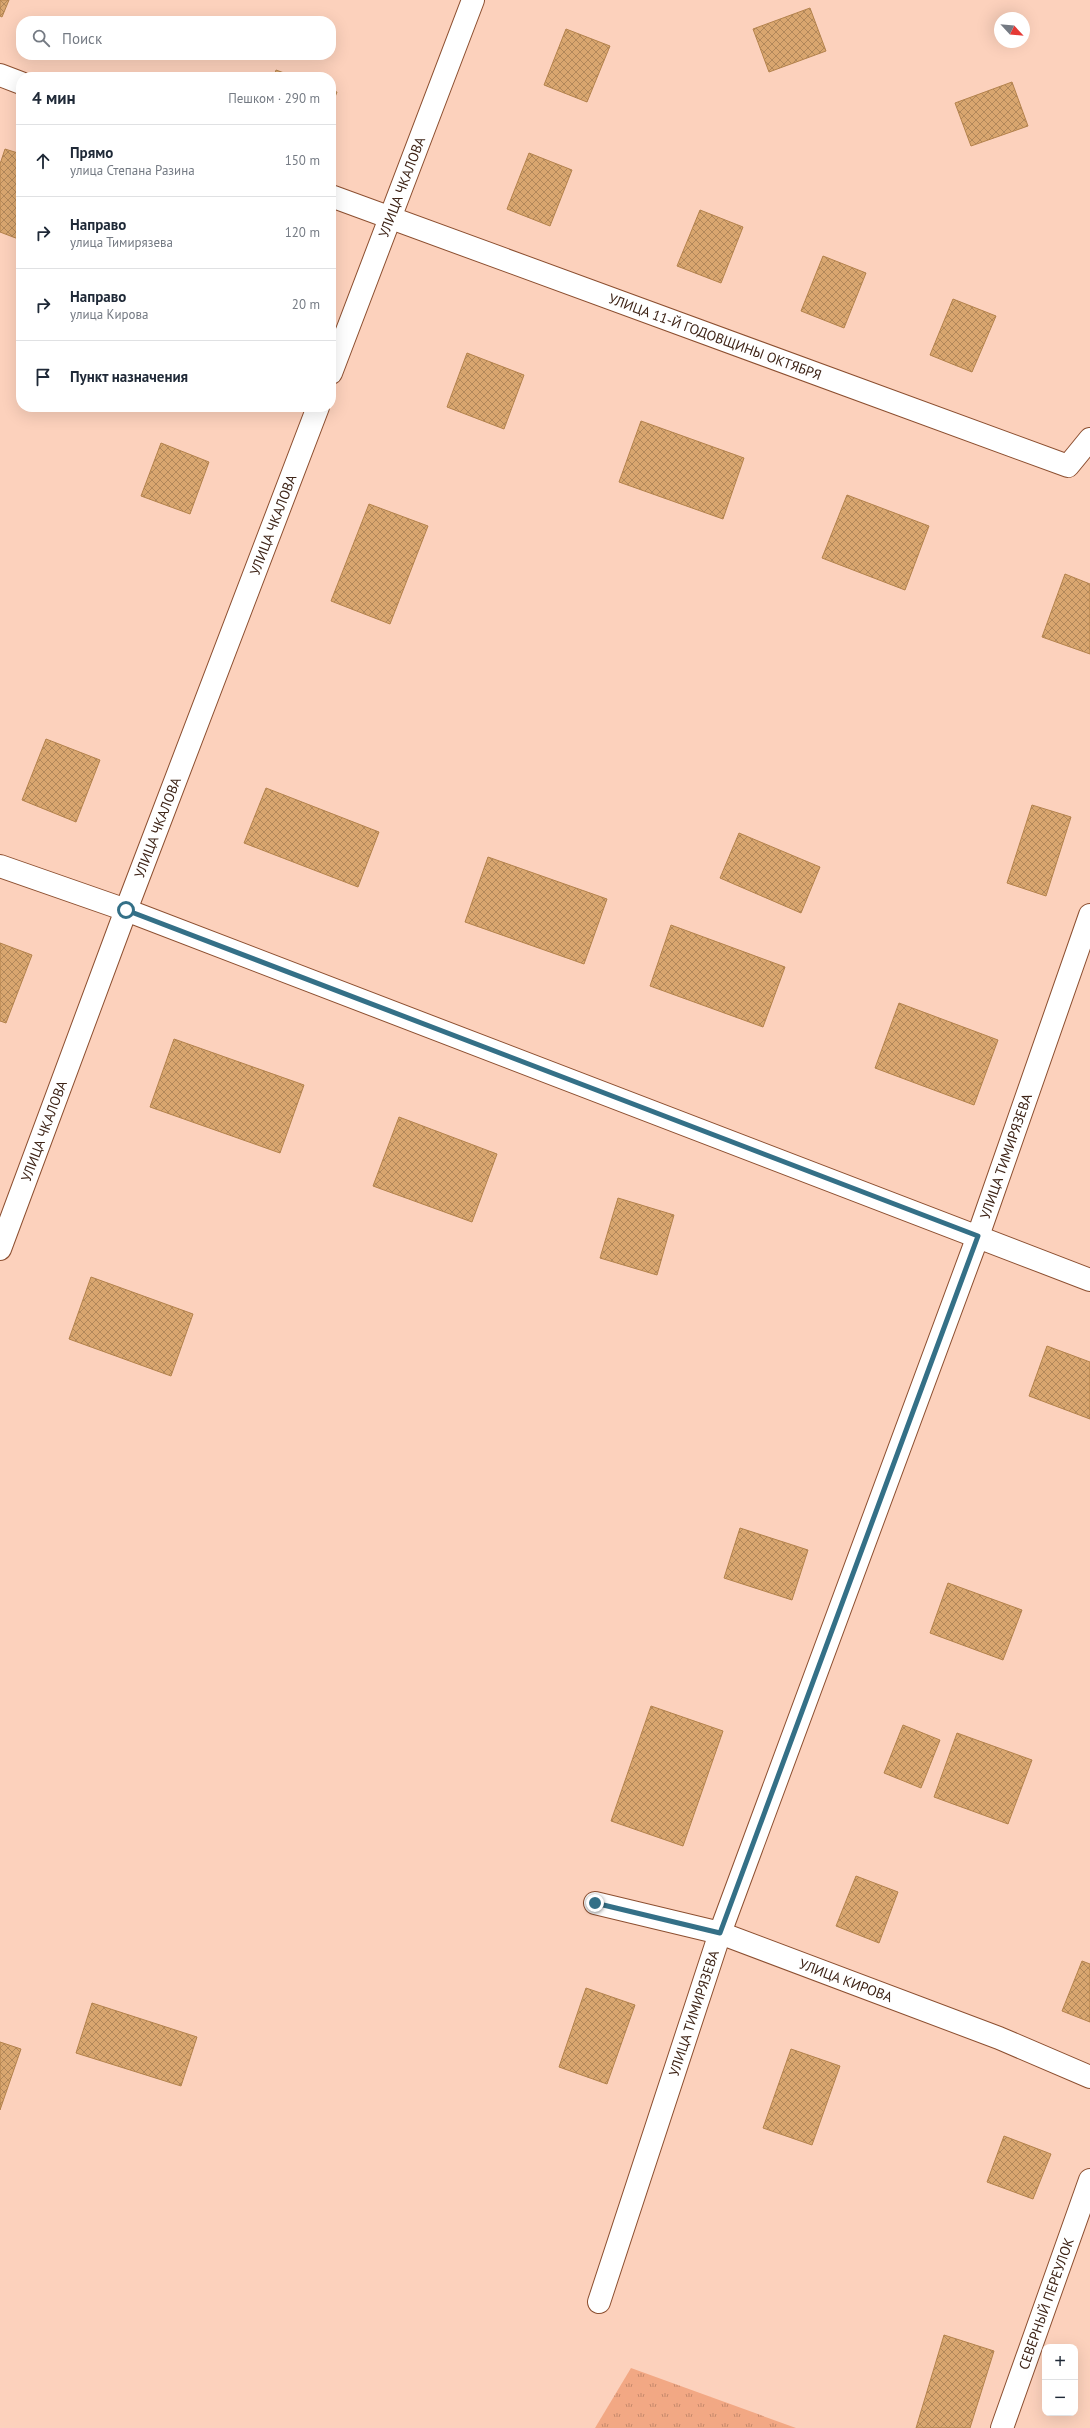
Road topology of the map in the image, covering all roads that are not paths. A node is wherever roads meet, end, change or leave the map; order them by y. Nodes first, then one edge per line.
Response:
1 (473, 0) edge
2 (0, 75) edge
3 (16, 81) edge
4 (336, 198) edge
5 (391, 217) junction
6 (336, 361) edge
7 (316, 412) edge
8 (1090, 439) edge
9 (0, 866) edge
10 (126, 910) junction
11 (1090, 915) edge
12 (978, 1236) junction
13 (0, 1249) edge
14 (1090, 1280) edge
15 (595, 1903) dead end
16 (720, 1933) junction
17 (1090, 2076) edge
18 (1090, 2180) edge
19 (599, 2302) dead end
20 (1002, 2428) edge

1 - 5 street, УЛИЦА ЧКАЛОВА
2 - 3 street
4 - 5 street, УЛИЦА 11-Й ГОДОВЩИНЫ ОКТЯБРЯ
5 - 6 street, УЛИЦА ЧКАЛОВА
5 - 8 street, УЛИЦА 11-Й ГОДОВЩИНЫ ОКТЯБРЯ
7 - 10 street, УЛИЦА ЧКАЛОВА
9 - 10 street
10 - 12 street
10 - 13 street, УЛИЦА ЧКАЛОВА
11 - 12 street, УЛИЦА ТИМИРЯЗЕВА
12 - 14 street
12 - 16 street, УЛИЦА ТИМИРЯЗЕВА
15 - 16 street, УЛИЦА КИРОВА
16 - 17 street, УЛИЦА КИРОВА
16 - 19 street, УЛИЦА ТИМИРЯЗЕВА
18 - 20 street, СЕВЕРНЫЙ ПЕРЕУЛОК

